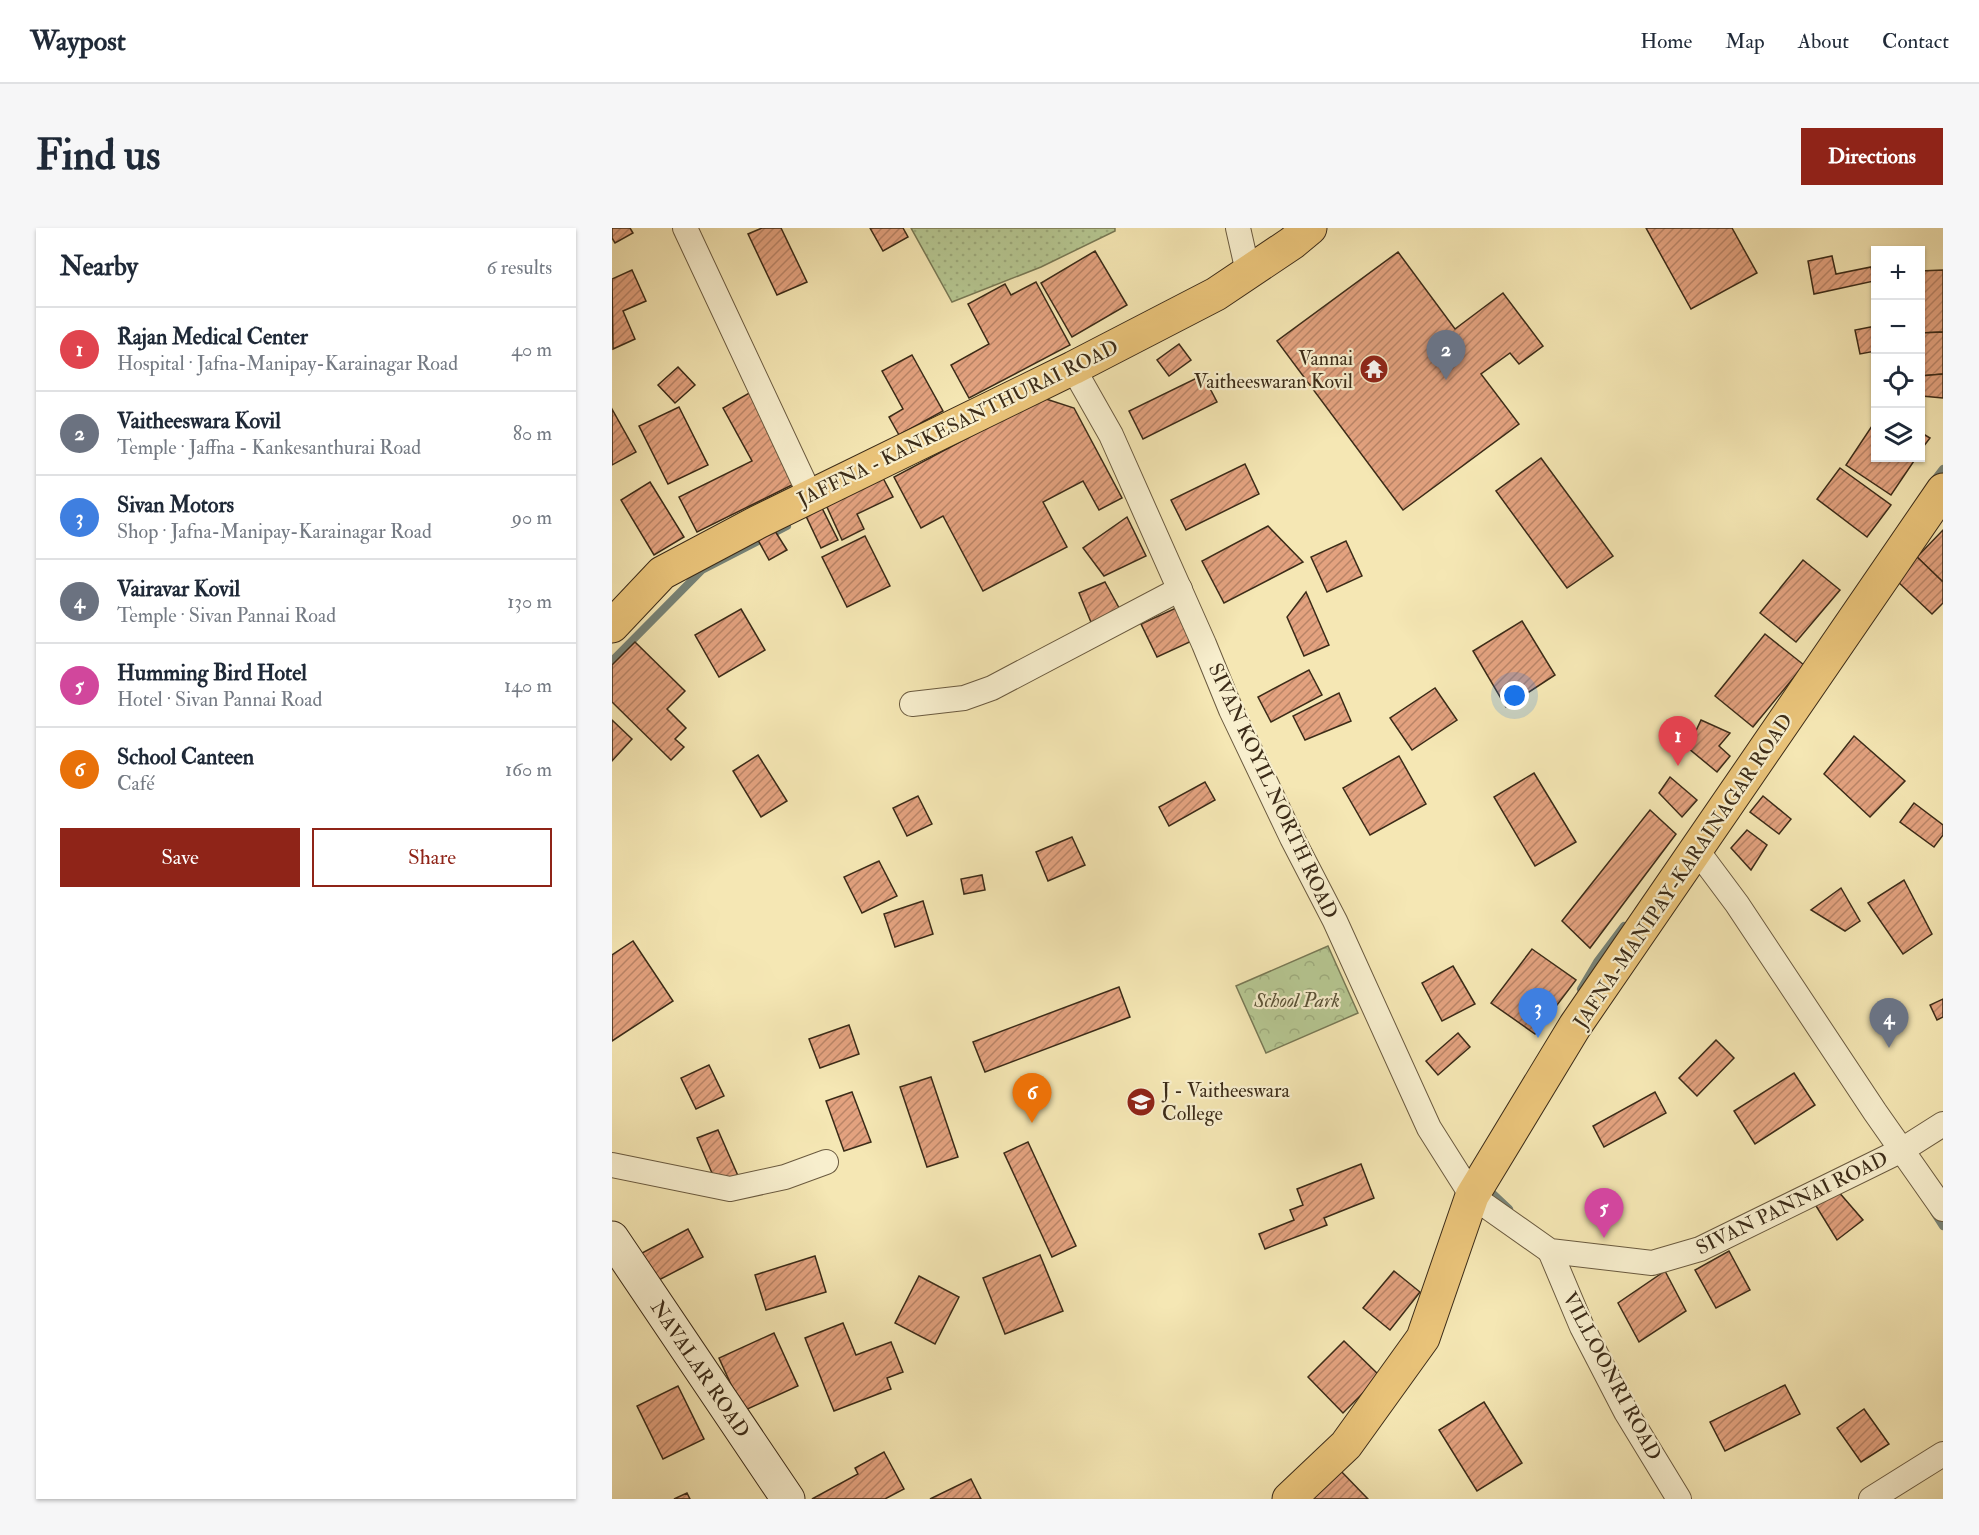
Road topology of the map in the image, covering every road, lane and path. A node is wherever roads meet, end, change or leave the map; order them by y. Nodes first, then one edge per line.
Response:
1 (685, 228) edge
2 (1238, 228) edge
3 (1310, 228) edge
4 (1248, 272) junction
5 (1077, 375) junction
6 (1943, 490) edge
7 (811, 497) junction
8 (1180, 589) junction
9 (612, 626) edge
10 (912, 704) dead end
11 (1696, 849) junction
12 (1943, 1124) edge
13 (1902, 1150) junction
14 (826, 1162) dead end
15 (612, 1165) edge
16 (1472, 1196) junction
17 (1943, 1209) edge
18 (612, 1238) edge
19 (1550, 1251) junction
20 (1943, 1454) edge
21 (788, 1499) edge
22 (1289, 1499) edge
23 (1679, 1499) edge
24 (1871, 1499) edge

1 - 7 street
2 - 4 street
3 - 4 main road, JAFFNA - KANKESANTHURAI ROAD
4 - 5 main road, JAFFNA - KANKESANTHURAI ROAD
5 - 7 main road, JAFFNA - KANKESANTHURAI ROAD
5 - 8 street, SIVAN KOYIL NORTH ROAD
6 - 11 main road, JAFNA-MANIPAY-KARAINAGAR ROAD
7 - 9 main road, JAFFNA - KANKESANTHURAI ROAD
8 - 10 street
8 - 16 street, SIVAN KOYIL NORTH ROAD
11 - 13 street
11 - 16 main road, JAFNA-MANIPAY-KARAINAGAR ROAD
12 - 13 street, SIVAN PANNAI ROAD
13 - 17 street
13 - 19 street, SIVAN PANNAI ROAD
14 - 15 street
16 - 19 street, SIVAN PANNAI ROAD
16 - 22 main road, JAFNA-MANIPAY-KARAINAGAR ROAD
18 - 21 street, NAVALAR ROAD
19 - 23 street, VILLOONRI ROAD
20 - 24 street

